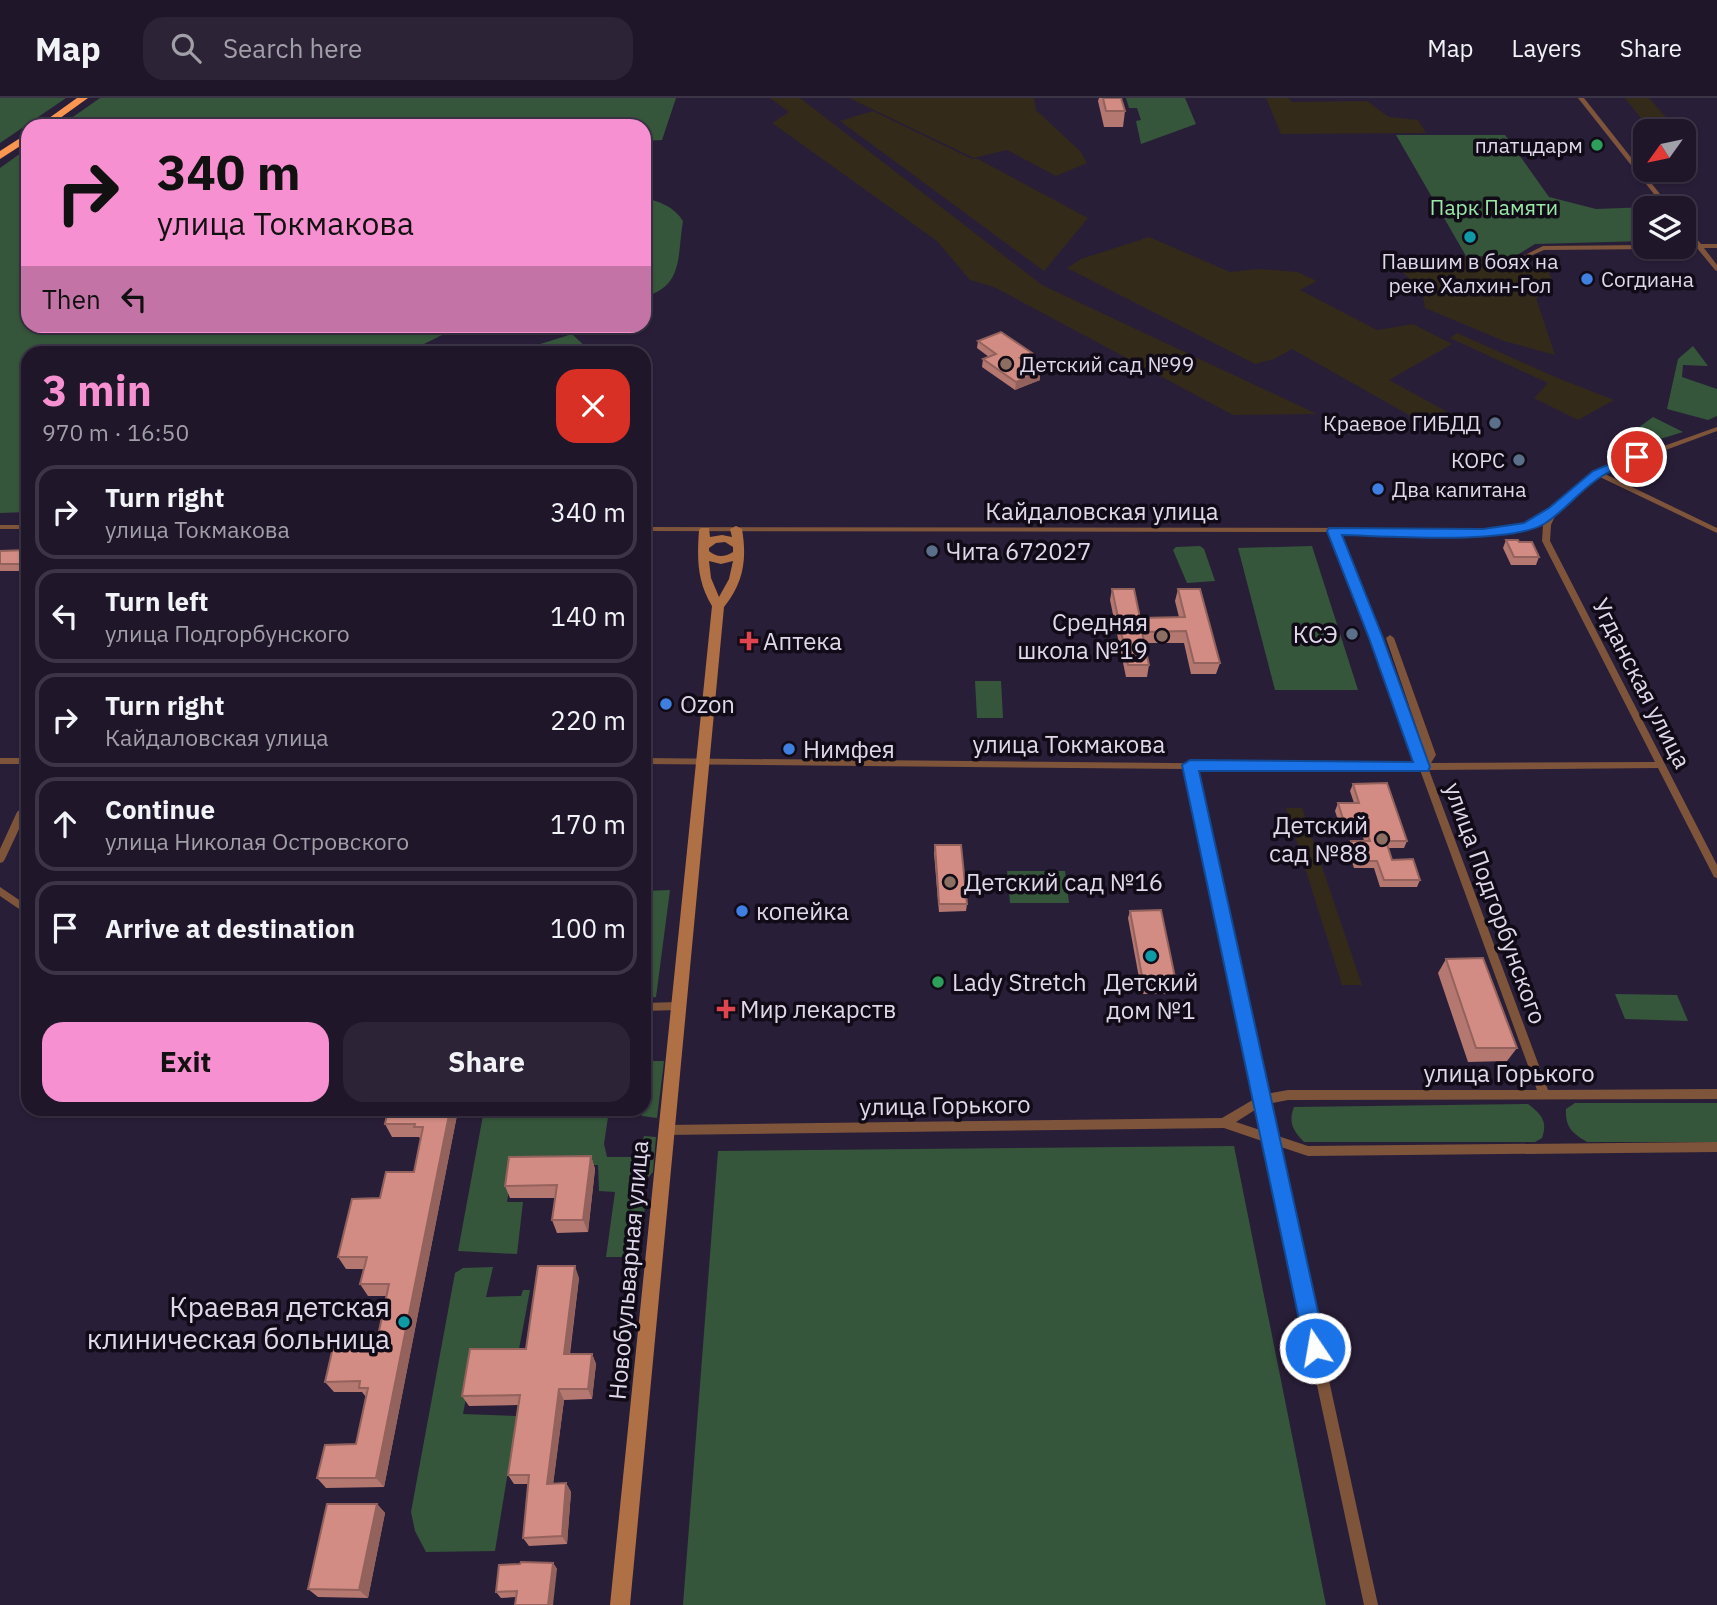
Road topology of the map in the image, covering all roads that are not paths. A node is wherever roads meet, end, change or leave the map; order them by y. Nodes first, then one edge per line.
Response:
1 (83, 98) edge
2 (1581, 98) edge
3 (53, 119) edge
4 (21, 141) edge
5 (0, 156) edge
6 (1659, 196) edge
7 (1696, 242) edge
8 (1699, 246) junction
9 (1717, 246) edge
10 (1633, 247) edge
11 (1526, 256) dead end
12 (1717, 270) edge
13 (1717, 429) edge
14 (1597, 473) junction
15 (1554, 510) junction
16 (0, 527) edge
17 (21, 527) edge
18 (651, 529) edge
19 (736, 529) junction
20 (705, 530) junction
21 (1334, 531) junction
22 (1717, 531) edge
23 (704, 549) junction
24 (739, 549) junction
25 (718, 606) junction
26 (1390, 638) dead end
27 (0, 761) edge
28 (21, 761) edge
29 (651, 761) edge
30 (702, 762) junction
31 (1190, 765) junction
32 (1661, 765) junction
33 (1423, 767) junction
34 (21, 814) edge
35 (0, 859) edge
36 (1717, 874) edge
37 (0, 891) edge
38 (21, 906) edge
39 (678, 1006) junction
40 (651, 1007) edge
41 (1544, 1094) junction
42 (1717, 1094) edge
43 (1262, 1100) junction
44 (1224, 1123) junction
45 (665, 1130) junction
46 (1270, 1139) junction
47 (1717, 1147) edge
48 (620, 1605) edge
49 (1371, 1605) edge

1 - 3 highway
2 - 6 street
4 - 5 highway
7 - 8 street
8 - 9 street
8 - 12 street
10 - 11 street
13 - 14 street, Кайдаловская улица
14 - 15 street, Кайдаловская улица
14 - 22 street
15 - 21 street, Кайдаловская улица
15 - 32 street, Угданская улица
16 - 17 street
18 - 20 street, Кайдаловская улица
19 - 20 street, Кайдаловская улица
19 - 21 street, Кайдаловская улица
19 - 24 street
20 - 23 street
21 - 33 street, улица Подгорбунского
23 - 24 street
23 - 24 street
23 - 25 street
24 - 25 street
25 - 30 street, Новобульварная улица
26 - 33 street
27 - 28 street
29 - 30 street, улица Токмакова
30 - 31 street, улица Токмакова
30 - 39 street, Новобульварная улица
31 - 33 street, улица Токмакова
31 - 43 street
32 - 33 street, улица Токмакова
32 - 36 street, Угданская улица
33 - 41 street, улица Подгорбунского
34 - 35 street
37 - 38 street
39 - 40 street
39 - 45 street, Новобульварная улица
41 - 42 street, улица Горького
41 - 43 street, улица Горького
43 - 44 street, улица Горького
43 - 46 street
44 - 45 street, улица Горького
44 - 46 street, улица Горького
45 - 48 street, Новобульварная улица
46 - 47 street, улица Горького
46 - 49 street

